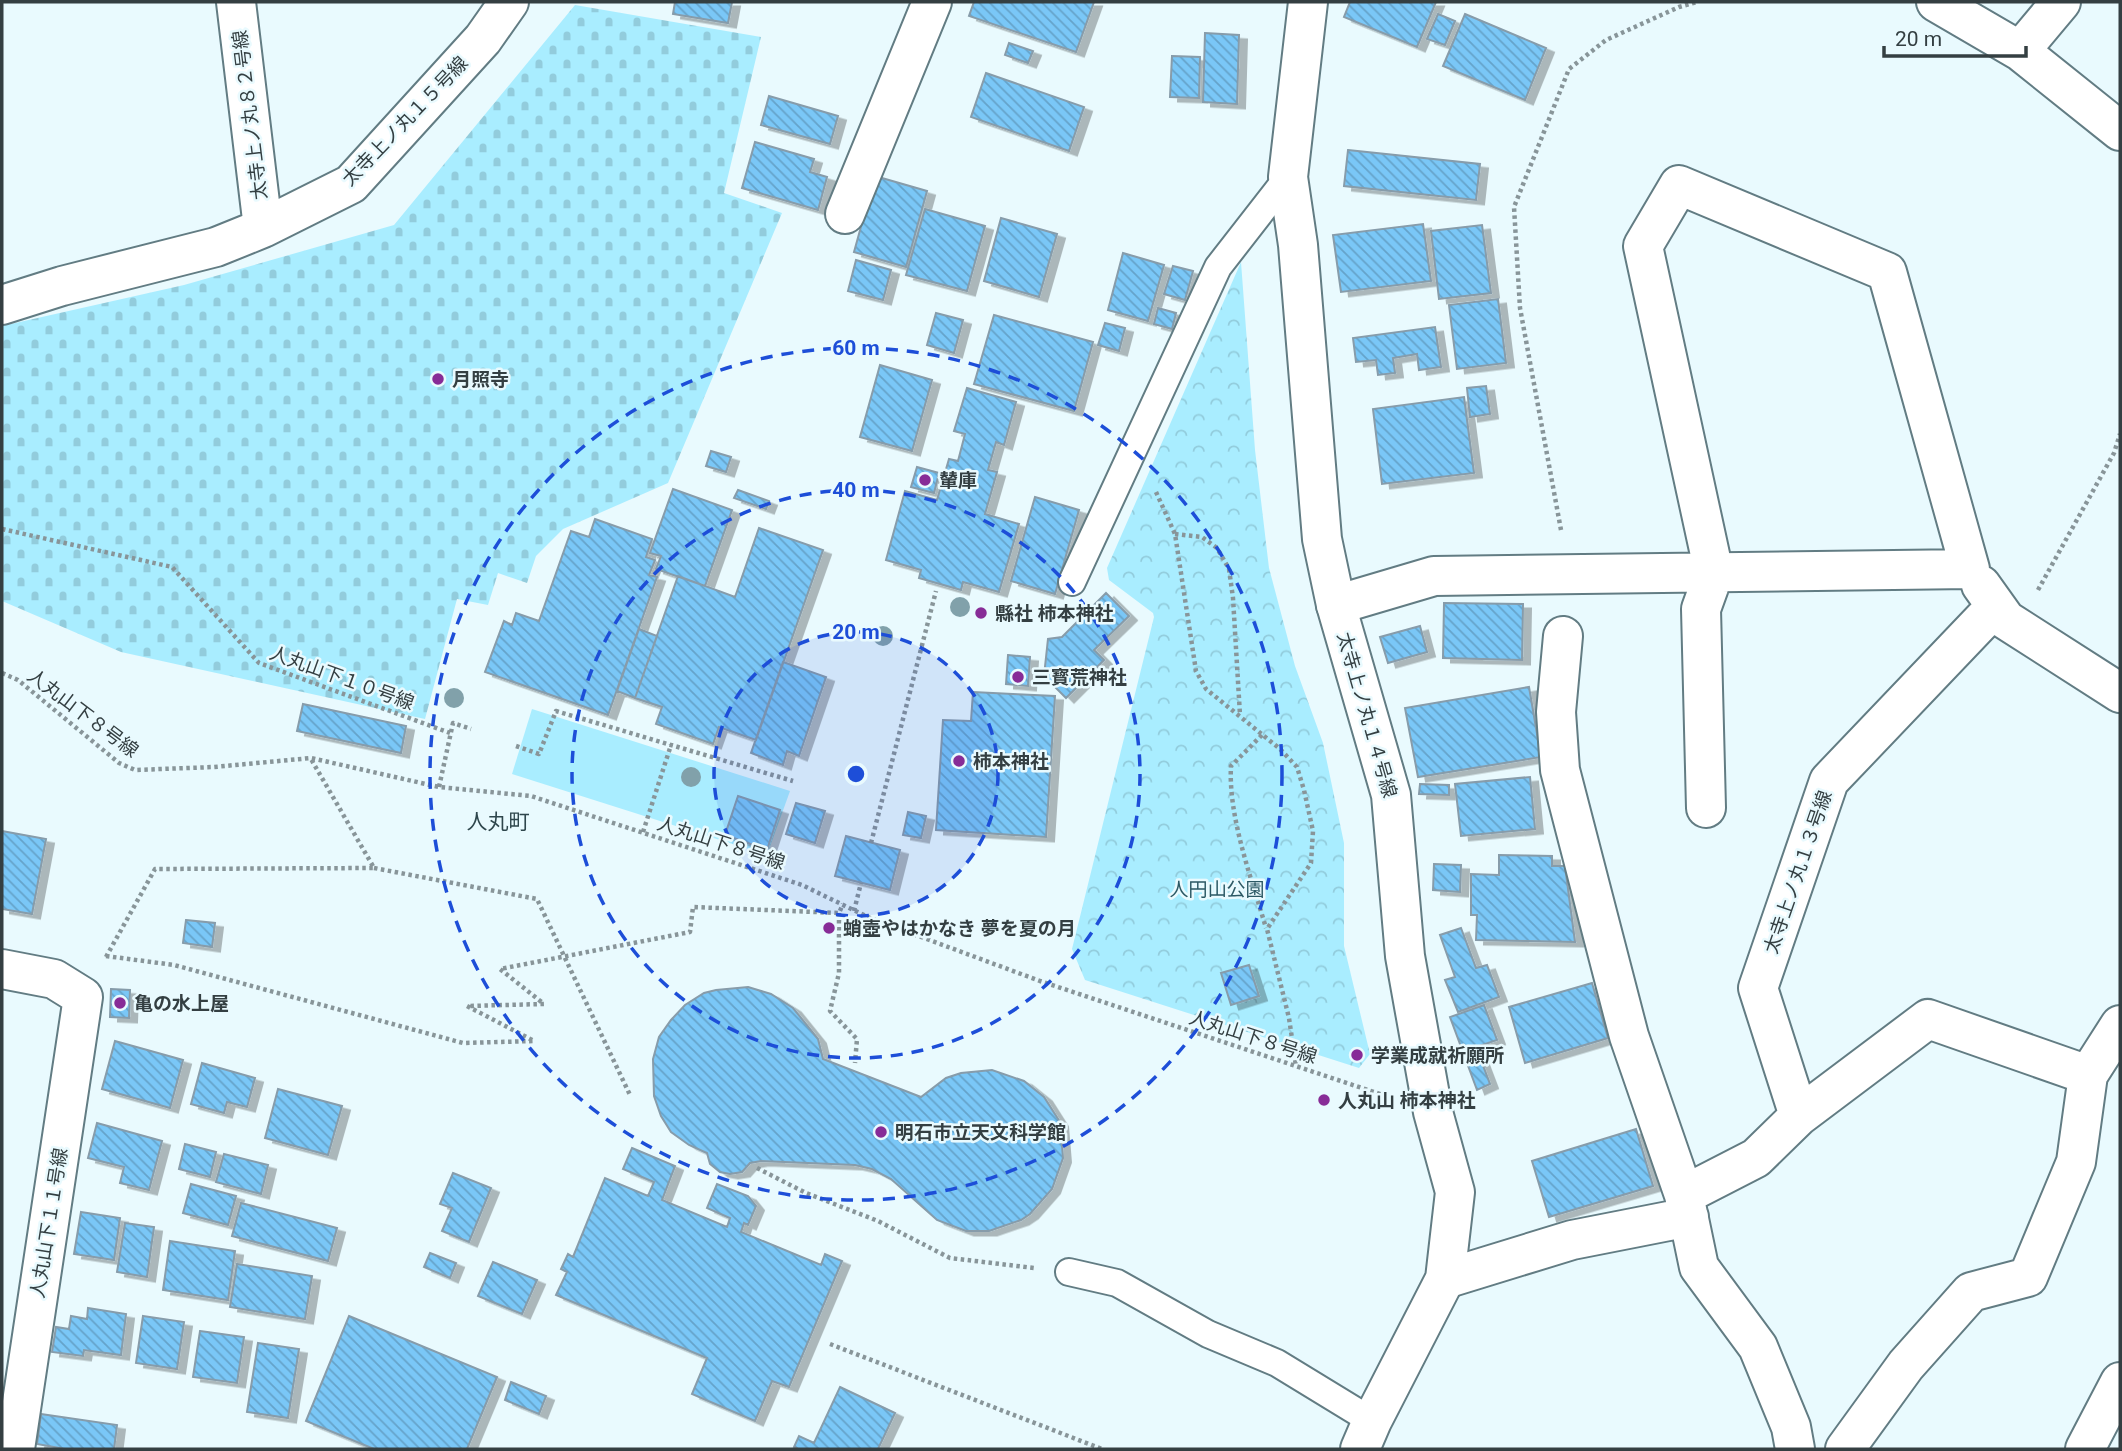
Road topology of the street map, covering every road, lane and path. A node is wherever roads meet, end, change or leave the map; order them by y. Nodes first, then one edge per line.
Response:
1 (236, 2) edge
2 (509, 2) edge
3 (932, 2) edge
4 (1697, 2) edge
5 (1936, 2) edge
6 (2061, 2) edge
7 (1300, 4) edge
8 (2020, 51) junction
9 (2120, 131) edge
10 (1288, 177) junction
11 (845, 214) dead end
12 (263, 228) junction
13 (2, 305) edge
14 (2120, 434) edge
15 (1135, 446) junction
16 (1562, 523) dead end
17 (2, 529) edge
18 (1175, 534) junction
19 (1970, 569) junction
20 (1714, 573) junction
21 (1072, 582) dead end
22 (936, 591) dead end
23 (1336, 605) junction
24 (1996, 606) junction
25 (1563, 636) dead end
26 (2, 673) edge
27 (2120, 693) edge
28 (1240, 717) junction
29 (471, 729) dead end
30 (450, 733) junction
31 (1262, 734) junction
32 (671, 745) junction
33 (516, 746) dead end
34 (311, 758) junction
35 (793, 781) dead end
36 (439, 787) junction
37 (1706, 808) dead end
38 (643, 832) junction
39 (871, 843) dead end
40 (374, 868) junction
41 (861, 883) dead end
42 (843, 904) junction
43 (854, 911) junction
44 (839, 913) junction
45 (1267, 929) junction
46 (565, 958) junction
47 (2, 969) edge
48 (2120, 1025) edge
49 (855, 1063) dead end
50 (1296, 1066) junction
51 (2088, 1075) junction
52 (630, 1095) dead end
53 (1433, 1112) junction
54 (1798, 1116) junction
55 (757, 1168) dead end
56 (1686, 1206) junction
57 (1069, 1272) joint
58 (1445, 1279) junction
59 (830, 1344) dead end
60 (2120, 1382) edge
61 (1366, 1435) edge
62 (15, 1449) edge
63 (1101, 1449) edge
64 (1795, 1449) edge
65 (1845, 1449) edge
66 (2085, 1449) edge

1 - 12 street, 太寺上ノ丸８２号線
2 - 12 street, 太寺上ノ丸１５号線
3 - 11 street
4 - 16 path
5 - 8 street
6 - 8 street
7 - 10 street, 太寺上ノ丸１４号線
8 - 9 street
10 - 15 lane
10 - 23 street, 太寺上ノ丸１４号線
12 - 13 street, 太寺上ノ丸１５号線
14 - 24 path
15 - 18 path
15 - 21 lane
17 - 30 path, 人丸山下１０号線
18 - 28 path
18 - 28 path
19 - 20 street
19 - 20 street
19 - 24 street
20 - 23 street
20 - 37 street
22 - 39 path
23 - 53 street, 太寺上ノ丸１４号線
24 - 27 street
24 - 54 street, 太寺上ノ丸１３号線
25 - 56 street
26 - 34 path, 人丸山下８号線
28 - 31 path
29 - 30 path
30 - 36 path
31 - 45 path
31 - 45 path
32 - 33 path
32 - 35 path
32 - 38 path
34 - 36 path, 人丸山下８号線
34 - 40 path
36 - 38 path, 人丸山下８号線
38 - 42 path, 人丸山下８号線
40 - 46 path
40 - 46 path
41 - 43 path
42 - 43 path, 人丸山下８号線
42 - 44 path
43 - 50 path, 人丸山下８号線
44 - 46 path
44 - 49 path
45 - 50 path
46 - 52 path
47 - 62 street, 人丸山下１１号線
48 - 51 street
50 - 53 path, 人丸山下８号線
51 - 54 street
51 - 65 street
53 - 58 street, 太寺上ノ丸１４号線
54 - 56 street
55 - 57 path
56 - 58 street
56 - 64 street
57 - 61 lane
58 - 61 street, 太寺上ノ丸１４号線
59 - 63 path
60 - 66 street

